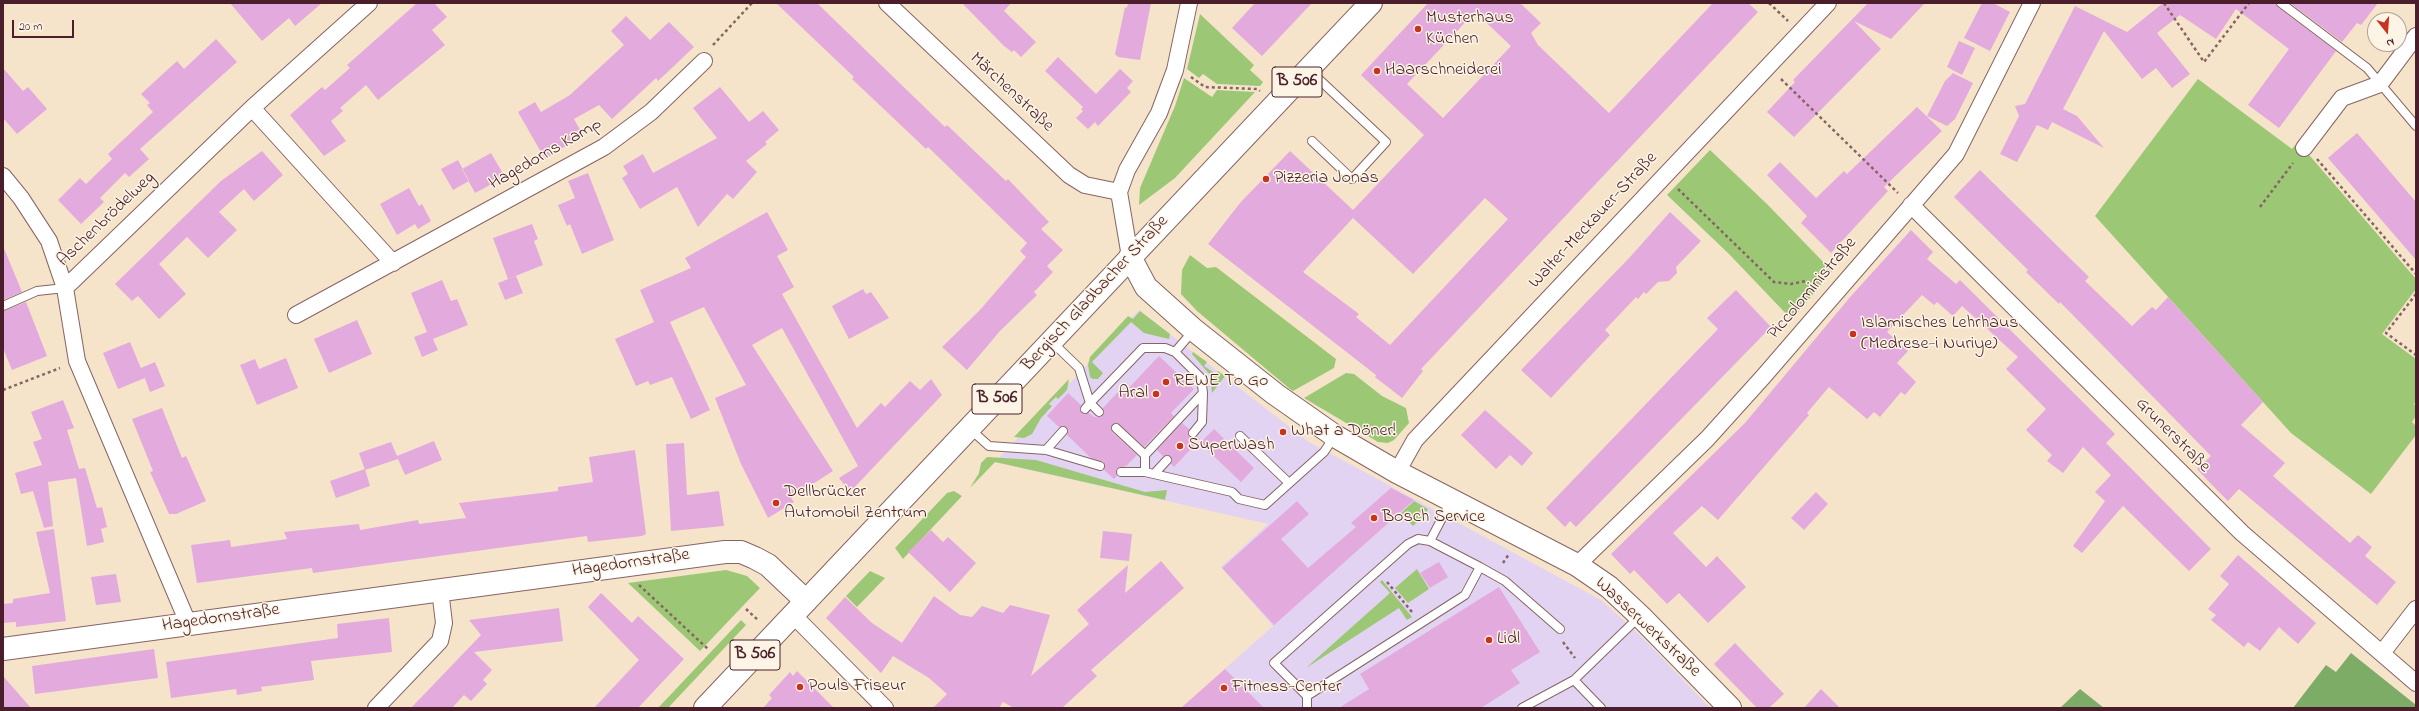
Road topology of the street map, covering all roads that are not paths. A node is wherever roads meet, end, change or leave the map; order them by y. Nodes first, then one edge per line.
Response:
1 (369, 3) edge
2 (887, 3) edge
3 (1189, 3) edge
4 (1371, 3) edge
5 (1828, 3) edge
6 (2032, 3) edge
7 (2281, 3) edge
8 (2416, 36) edge
9 (704, 61) road end
10 (1309, 69) junction
11 (2380, 84) junction
12 (252, 108) junction
13 (2416, 126) edge
14 (1312, 141) dead end
15 (2304, 148) road end
16 (3, 176) edge
17 (1119, 192) junction
18 (1911, 206) junction
19 (1130, 257) junction
20 (393, 263) junction
21 (65, 288) junction
22 (3, 306) edge
23 (296, 315) dead end
24 (1194, 330) junction
25 (1051, 341) junction
26 (1175, 352) junction
27 (1203, 393) junction
28 (1088, 406) junction
29 (1099, 412) dead end
30 (969, 428) junction
31 (1116, 428) dead end
32 (1063, 431) dead end
33 (1193, 433) dead end
34 (1240, 436) dead end
35 (1335, 436) junction
36 (1046, 450) junction
37 (1145, 455) junction
38 (1167, 460) dead end
39 (1100, 466) dead end
40 (1121, 472) dead end
41 (1145, 472) junction
42 (1397, 472) junction
43 (1154, 474) junction
44 (1289, 483) junction
45 (1452, 500) junction
46 (1430, 541) junction
47 (1576, 564) junction
48 (1480, 567) junction
49 (440, 590) junction
50 (800, 608) junction
51 (2416, 609) edge
52 (1640, 616) junction
53 (188, 622) junction
54 (1560, 629) road end
55 (3, 649) edge
56 (2382, 653) junction
57 (1574, 680) junction
58 (2416, 682) edge
59 (1307, 696) junction
60 (376, 708) edge
61 (705, 708) edge
62 (885, 708) edge
63 (1307, 708) edge
64 (1522, 708) edge
65 (1601, 708) edge
66 (1730, 708) edge

1 - 12 street, Aschenbrödelweg
2 - 17 street, Märchenstraße
3 - 17 street
4 - 10 main road, Bergisch Gladbacher Straße / B 506
5 - 42 street, Walter-Meckauer-Straße
6 - 18 street, Piccoloministraße
7 - 11 lane
8 - 11 street
9 - 20 street, Hagedorns Kamp
10 - 14 lane
10 - 19 main road, Bergisch Gladbacher Straße / B 506
11 - 13 lane
11 - 15 street
12 - 20 street
12 - 21 street, Aschenbrödelweg
16 - 21 street
17 - 19 street
18 - 47 street, Piccoloministraße
18 - 56 street, Grunerstraße
19 - 24 main road, Wasserwerkstraße
19 - 25 main road, Bergisch Gladbacher Straße / B 506
20 - 23 street, Hagedorns Kamp
21 - 22 lane
21 - 53 street, Aschenbrödelweg
24 - 26 lane
24 - 35 main road, Wasserwerkstraße
25 - 28 lane
25 - 30 main road, Bergisch Gladbacher Straße / B 506
26 - 27 lane
26 - 28 lane
27 - 33 lane
27 - 37 lane
28 - 29 lane
30 - 36 lane
30 - 50 main road, Bergisch Gladbacher Straße / B 506
31 - 37 lane
32 - 36 lane
34 - 44 lane
35 - 42 main road, Wasserwerkstraße
35 - 44 lane
36 - 39 lane
37 - 41 lane
38 - 43 lane
40 - 41 lane
41 - 43 lane
42 - 45 main road, Wasserwerkstraße
43 - 44 lane
45 - 46 lane
45 - 47 main road, Wasserwerkstraße
46 - 48 lane
46 - 59 lane
47 - 52 main road, Wasserwerkstraße
48 - 54 lane
48 - 59 lane
49 - 50 main road, Hagedornstraße
49 - 53 main road, Hagedornstraße
49 - 60 street
50 - 61 main road, Bergisch Gladbacher Straße / B 506
50 - 62 street
51 - 56 street
52 - 57 lane
52 - 66 main road, Wasserwerkstraße
53 - 55 main road, Hagedornstraße
56 - 58 street, Grunerstraße
57 - 64 lane
57 - 65 lane
59 - 63 lane

